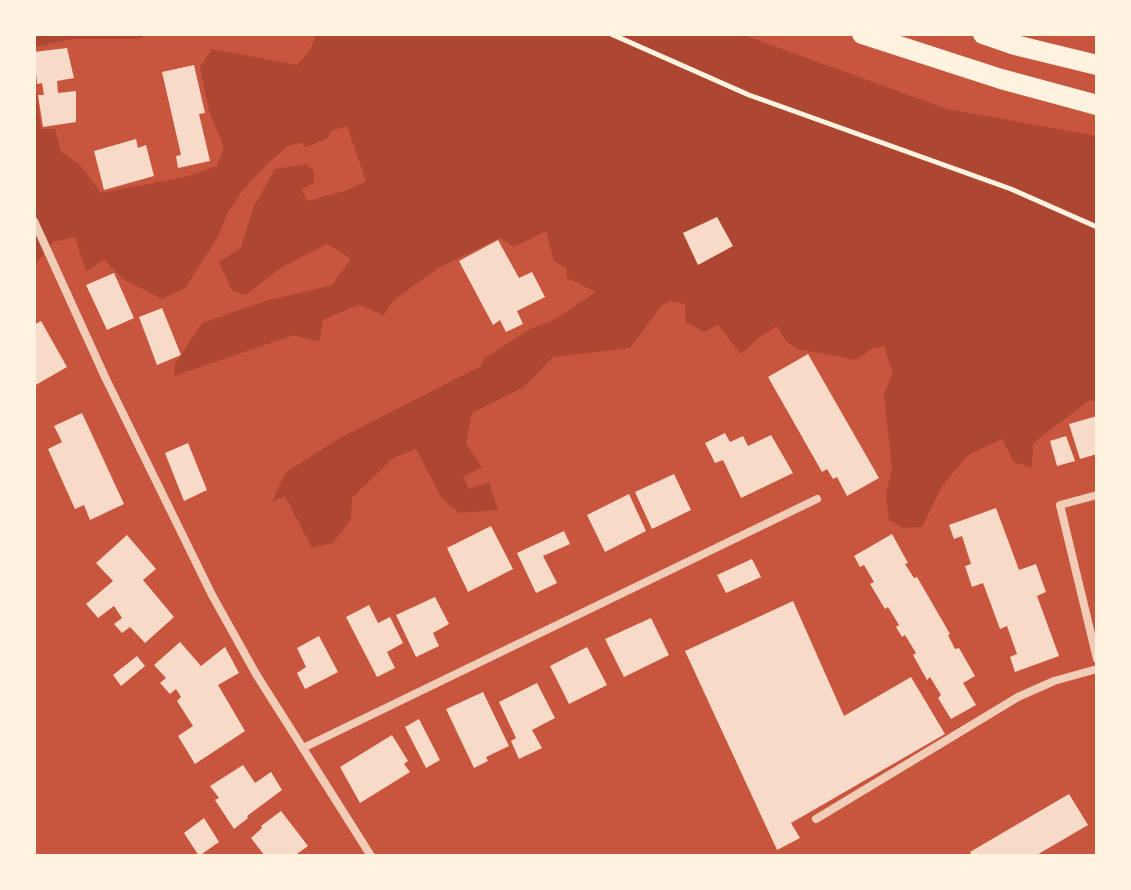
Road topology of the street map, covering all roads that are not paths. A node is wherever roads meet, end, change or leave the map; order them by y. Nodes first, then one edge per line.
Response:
1 (862, 34) edge
2 (983, 34) edge
3 (1097, 65) edge
4 (1097, 105) edge
5 (34, 221) edge
6 (1097, 495) edge
7 (817, 499) dead end
8 (1097, 659) edge
9 (1097, 669) edge
10 (303, 748) junction
11 (816, 819) dead end
12 (371, 856) edge

1 - 4 main road
2 - 3 main road
5 - 10 street
6 - 8 street
7 - 10 street
9 - 11 street
10 - 12 street

